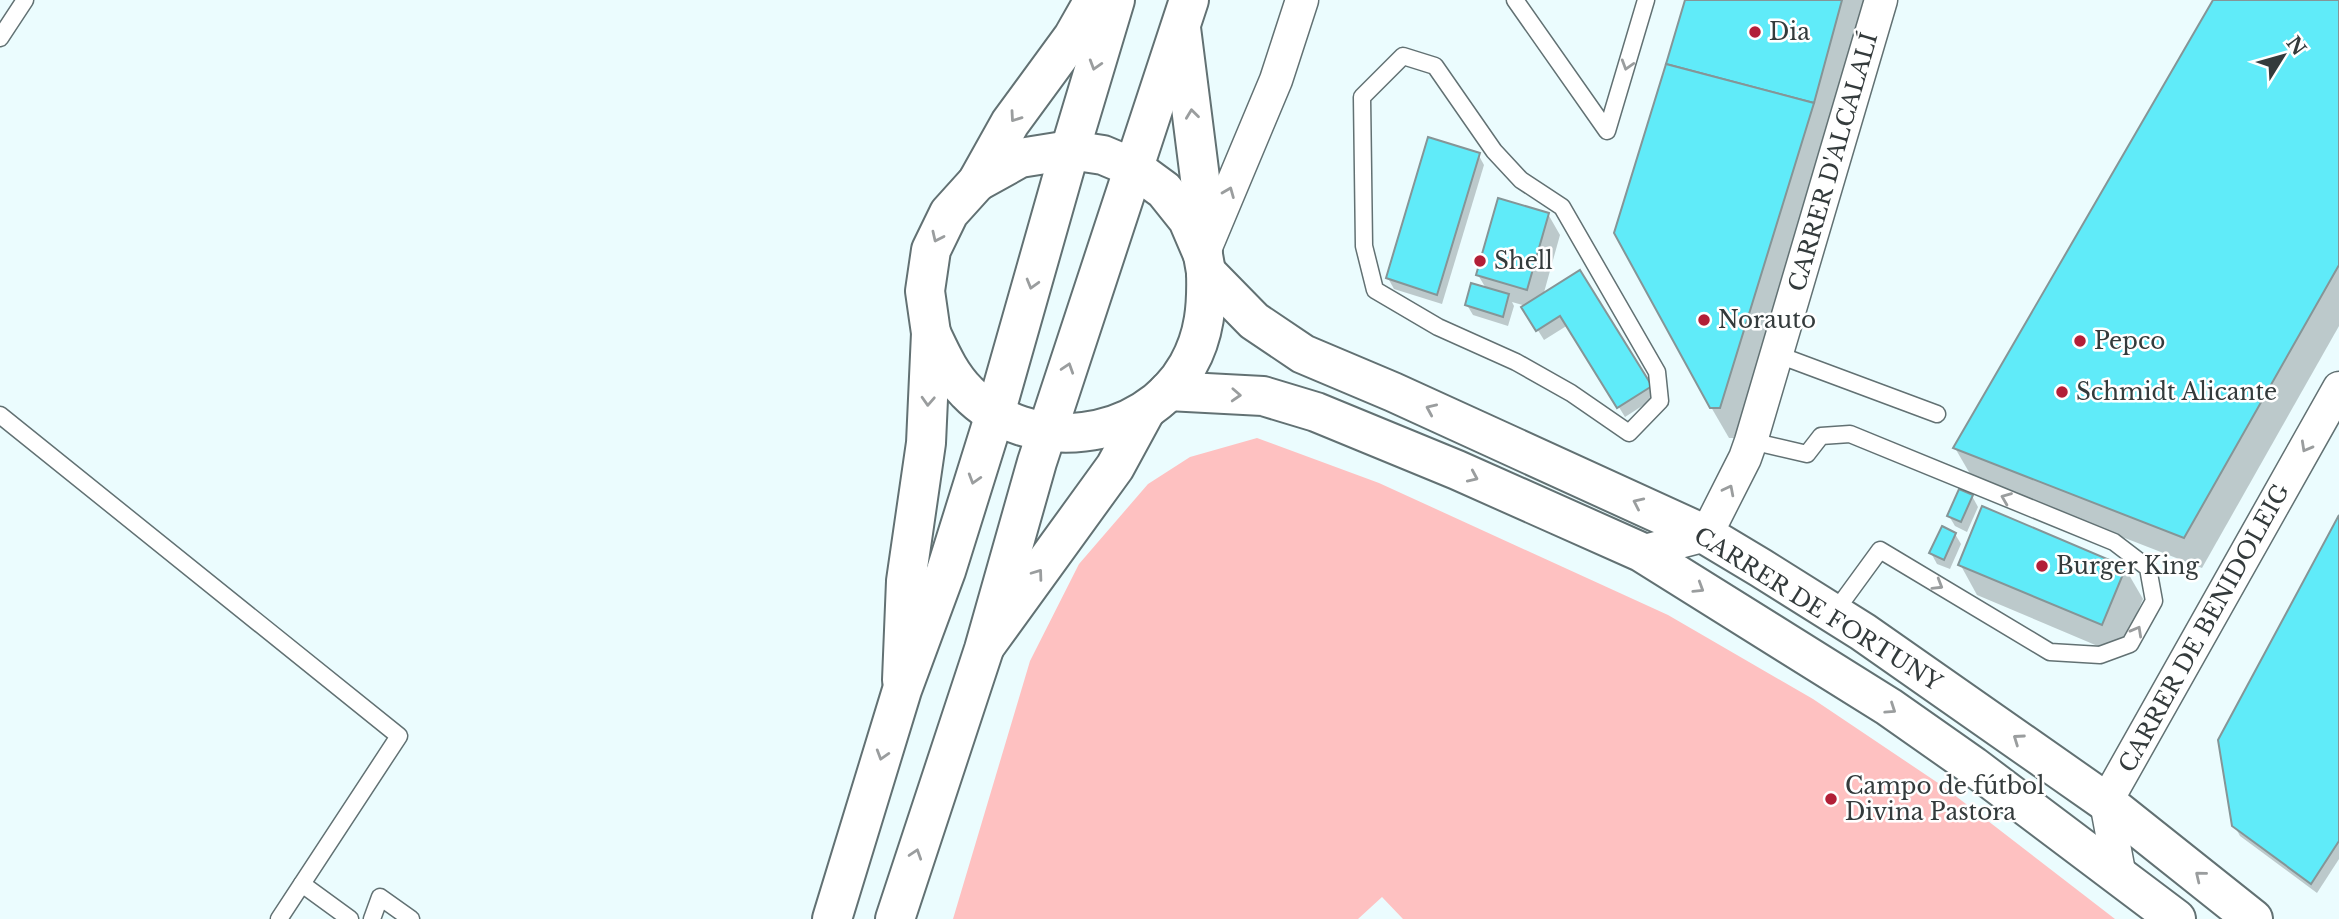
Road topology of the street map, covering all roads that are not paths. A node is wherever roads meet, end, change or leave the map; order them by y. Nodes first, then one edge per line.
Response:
1 (25, 0) edge
2 (1094, 0) edge
3 (1115, 0) edge
4 (1303, 0) edge
5 (1515, 0) edge
6 (1646, 0) edge
7 (1881, 0) edge
8 (1185, 14) edge
9 (0, 38) edge
10 (1362, 97) joint
11 (1070, 150) junction
12 (1133, 168) junction
13 (977, 182) junction
14 (1205, 264) junction
15 (931, 333) junction
16 (1776, 354) junction
17 (2339, 388) edge
18 (1157, 401) junction
19 (995, 414) junction
20 (1937, 414) dead end
21 (0, 415) edge
22 (1047, 432) junction
23 (1751, 441) junction
24 (1706, 535) junction
25 (1641, 552) junction
26 (1834, 613) junction
27 (984, 649) junction
28 (902, 690) junction
29 (2106, 802) junction
30 (2120, 877) junction
31 (302, 884) junction
32 (279, 919) edge
33 (350, 919) edge
34 (372, 919) edge
35 (411, 919) edge
36 (832, 919) edge
37 (895, 919) edge
38 (2176, 919) edge
39 (2253, 919) edge

1 - 9 lane
2 -> 13 street
3 -> 11 street
14 -> 4 street
6 -> 5 lane
7 - 16 street, CARRER D'ALCALALÍ
8 - 12 street
14 -> 8 street
10 - 10 lane
11 - 12 street
11 - 13 street
11 -> 19 street
12 - 14 street
22 -> 12 street
13 -> 15 street
14 - 18 street
24 -> 14 street, CARRER DE FORTUNY
15 - 19 street
15 -> 28 street
16 - 20 lane
16 - 23 street, CARRER D'ALCALALÍ
17 -> 29 street, CARRER DE BENIDOLEIG
18 - 22 street
18 -> 25 street, CARRER DE FORTUNY
27 -> 18 street
19 - 22 street
19 -> 28 street
21 - 31 lane
22 - 27 street
24 -> 23 street, CARRER D'ALCALALÍ
26 -> 23 lane
24 - 25 street
24 - 26 street, CARRER DE FORTUNY
25 -> 30 street, CARRER DE FORTUNY
29 -> 26 street, CARRER DE FORTUNY
37 -> 27 street
28 -> 36 street
29 - 30 street
39 -> 29 street, CARRER DE FORTUNY
30 - 38 street, CARRER DE FORTUNY
31 - 32 lane
31 - 33 lane
34 - 35 lane

